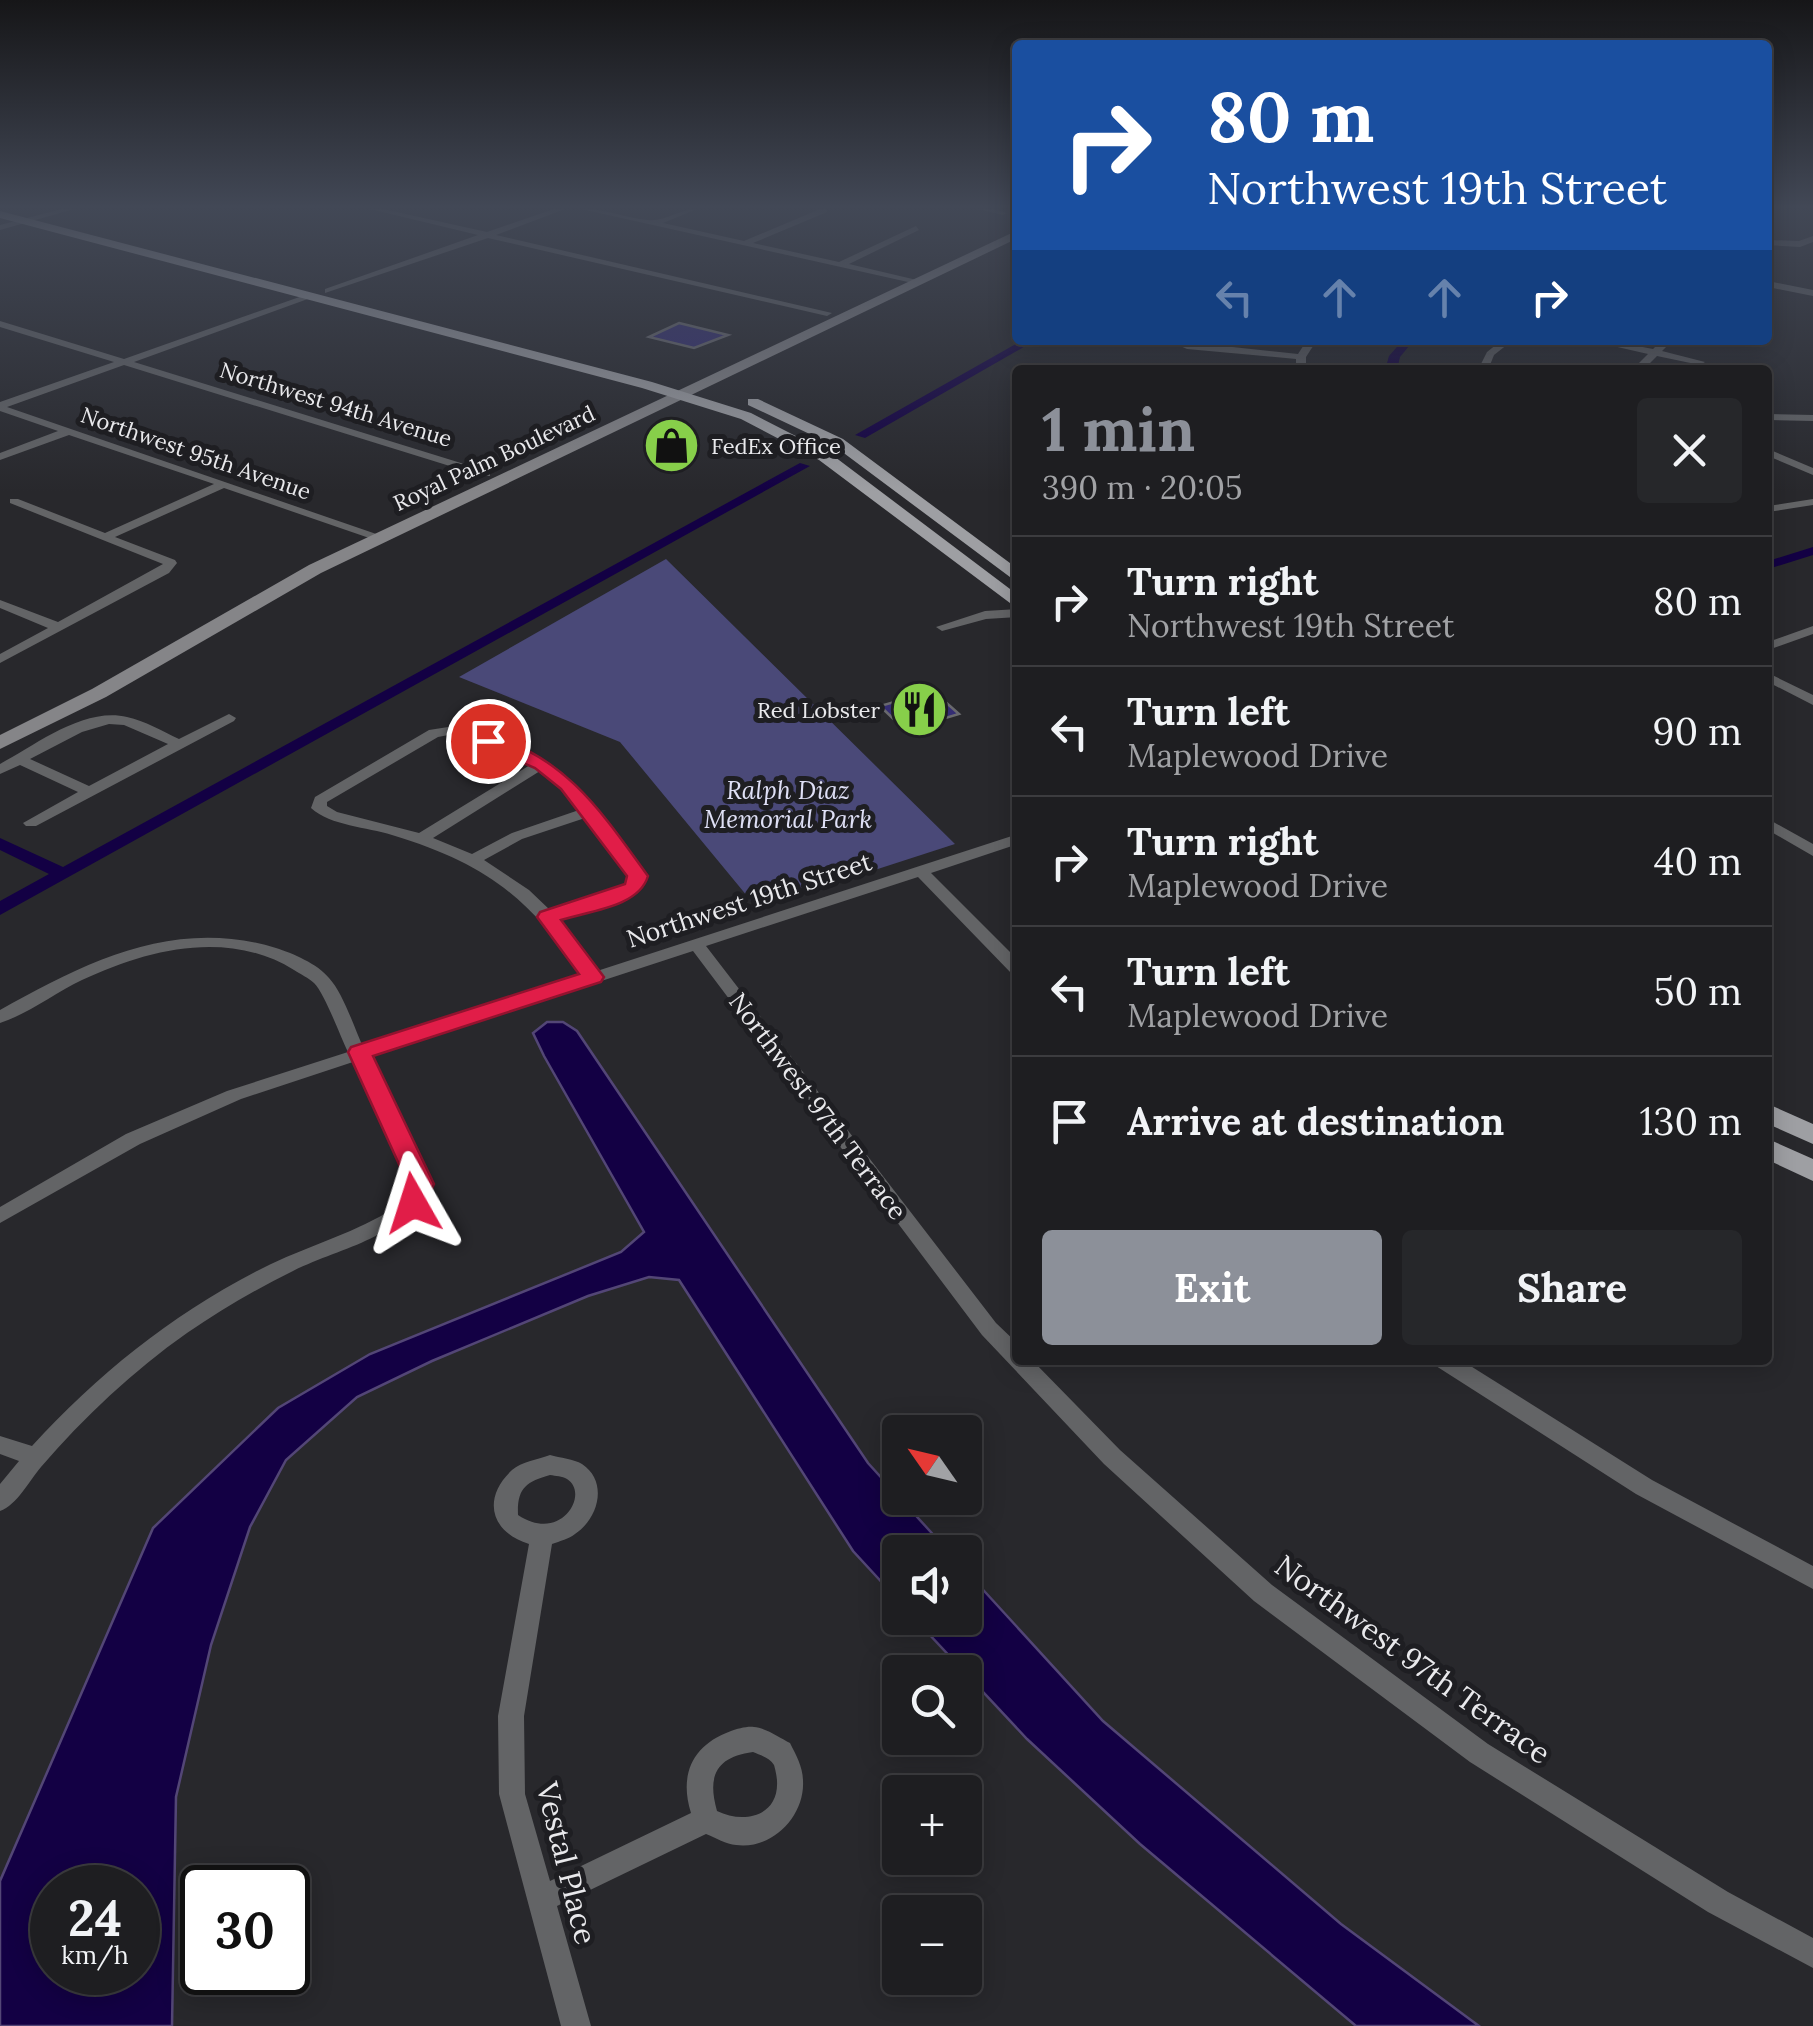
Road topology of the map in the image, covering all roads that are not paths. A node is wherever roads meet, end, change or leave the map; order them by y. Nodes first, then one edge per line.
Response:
1 (291, 304) edge
2 (342, 304) edge
3 (377, 304) edge
4 (786, 304) edge
5 (850, 304) edge
6 (859, 304) edge
7 (827, 313) junction
8 (0, 324) edge
9 (1198, 345) edge
10 (1308, 345) edge
11 (1502, 345) edge
12 (1616, 345) edge
13 (1663, 345) edge
14 (1655, 353) junction
15 (1300, 357) junction
16 (126, 362) junction
17 (1700, 362) dead end
18 (1300, 365) edge
19 (1485, 365) edge
20 (1642, 365) edge
21 (681, 388) junction
22 (0, 407) edge
23 (1772, 417) edge
24 (1813, 418) edge
25 (69, 431) junction
26 (531, 452) junction
27 (1772, 454) edge
28 (0, 457) edge
29 (518, 472) junction
30 (1813, 472) edge
31 (486, 474) junction
32 (224, 484) junction
33 (14, 501) dead end
34 (1813, 502) edge
35 (887, 504) junction
36 (1772, 508) edge
37 (940, 519) junction
38 (372, 534) junction
39 (107, 536) junction
40 (1012, 573) edge
41 (1012, 599) edge
42 (0, 604) edge
43 (1012, 615) edge
44 (58, 627) junction
45 (1813, 630) edge
46 (946, 631) dead end
47 (1772, 645) edge
48 (0, 659) edge
49 (1772, 679) edge
50 (1813, 701) edge
51 (230, 718) dead end
52 (0, 728) edge
53 (0, 744) edge
54 (180, 744) junction
55 (20, 760) junction
56 (541, 764) junction
57 (0, 770) edge
58 (89, 792) junction
59 (588, 812) junction
60 (31, 824) dead end
61 (1772, 826) edge
62 (424, 837) junction
63 (1012, 841) edge
64 (1813, 851) edge
65 (476, 859) junction
66 (921, 871) junction
67 (548, 917) junction
68 (696, 944) junction
69 (1012, 964) edge
70 (593, 977) junction
71 (0, 1017) edge
72 (360, 1052) junction
73 (1772, 1115) edge
74 (1813, 1135) edge
75 (1772, 1151) edge
76 (1813, 1171) edge
77 (0, 1216) edge
78 (1012, 1353) edge
79 (1024, 1365) edge
80 (1452, 1365) edge
81 (0, 1445) edge
82 (33, 1456) junction
83 (0, 1501) edge
84 (542, 1536) dead end
85 (1813, 1578) edge
86 (706, 1820) dead end
87 (540, 1900) junction
88 (1813, 1954) edge
89 (576, 2026) edge

1 - 16 street
2 - 21 main road
3 - 21 main road
4 - 7 street
5 - 7 main road, Royal Palm Boulevard
6 - 21 main road, Royal Palm Boulevard
7 - 21 main road, Royal Palm Boulevard
8 - 16 street, Northwest 94th Avenue
9 - 15 street
10 - 15 street
11 - 19 street
12 - 14 street
13 - 14 street
14 - 17 street
14 - 20 street
15 - 18 street
16 - 22 street
16 - 31 street, Northwest 94th Avenue
21 - 26 main road, Royal Palm Boulevard
21 - 29 main road, Royal Palm Boulevard
21 - 35 main road
21 - 37 main road
22 - 25 street, Northwest 95th Avenue
23 - 24 street
25 - 28 street
25 - 32 street, Northwest 95th Avenue
26 - 29 main road
26 - 31 main road, Royal Palm Boulevard
27 - 30 street
29 - 38 main road, Royal Palm Boulevard
31 - 38 main road, Royal Palm Boulevard
32 - 38 street, Northwest 95th Avenue
32 - 39 street
33 - 39 street
34 - 36 street
35 - 37 main road
35 - 41 main road
37 - 40 main road
38 - 52 main road, Royal Palm Boulevard
38 - 53 main road, Royal Palm Boulevard
39 - 44 street
42 - 44 street
43 - 46 street
44 - 48 street
45 - 47 street
49 - 50 street
51 - 54 street
54 - 55 street
54 - 58 street
55 - 57 street
55 - 58 street
56 - 59 street
56 - 62 street
56 - 62 street
58 - 60 street
59 - 65 street
59 - 67 street
61 - 64 street
62 - 65 street
63 - 66 street, Northwest 19th Street
65 - 67 street
66 - 68 street, Northwest 19th Street
66 - 69 street
67 - 70 street
68 - 70 street, Northwest 19th Street
68 - 78 street, Northwest 97th Terrace
70 - 72 street, Northwest 19th Street
71 - 72 street
72 - 77 street, Northwest 19th Street
72 - 82 street
73 - 74 main road
75 - 76 main road
79 - 88 street, Northwest 97th Terrace
80 - 85 street
81 - 82 street
82 - 83 street
84 - 87 street, Vestal Place
86 - 87 street
87 - 89 street, Vestal Place

